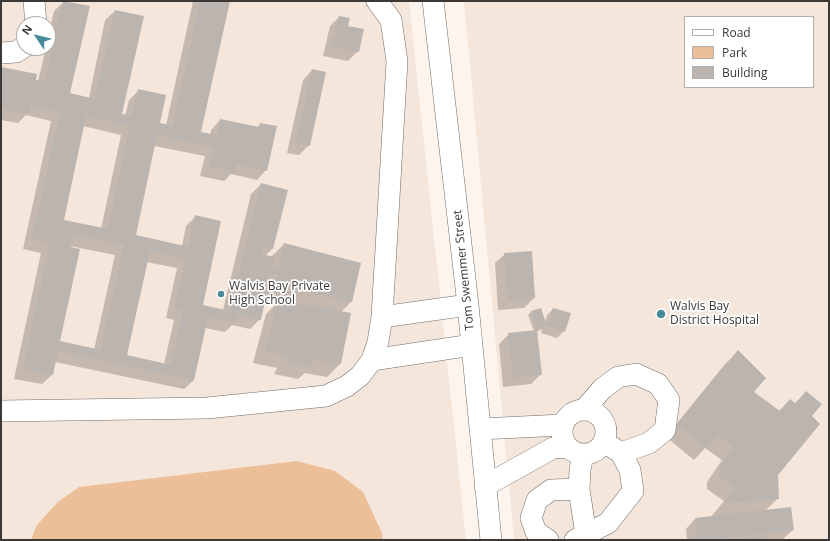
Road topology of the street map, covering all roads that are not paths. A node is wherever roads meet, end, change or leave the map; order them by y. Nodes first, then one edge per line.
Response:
1 (34, 1) edge
2 (377, 1) edge
3 (433, 1) edge
4 (35, 16) edge
5 (16, 52) edge
6 (1, 53) edge
7 (468, 305) junction
8 (382, 317) junction
9 (472, 345) junction
10 (372, 360) junction
11 (584, 410) junction
12 (1, 411) edge
13 (563, 425) junction
14 (480, 429) junction
15 (604, 442) junction
16 (576, 451) junction
17 (621, 453) junction
18 (485, 486) junction
19 (579, 489) junction
20 (581, 537) edge
21 (491, 540) edge
22 (548, 540) edge

1 - 4 street
2 - 8 street
3 - 7 street, Tom Swemmer Street
5 - 6 street
7 - 8 street
7 - 9 street, Tom Swemmer Street
8 - 10 street
9 - 10 street
9 - 14 street, Tom Swemmer Street
10 - 12 street
11 - 13 street
11 - 15 street
11 - 17 street
13 - 14 street
13 - 16 street
14 - 18 street, Tom Swemmer Street
15 - 16 street
15 - 17 street
16 - 18 street
16 - 19 street
17 - 20 street
18 - 21 street, Tom Swemmer Street
19 - 20 street
19 - 22 street

